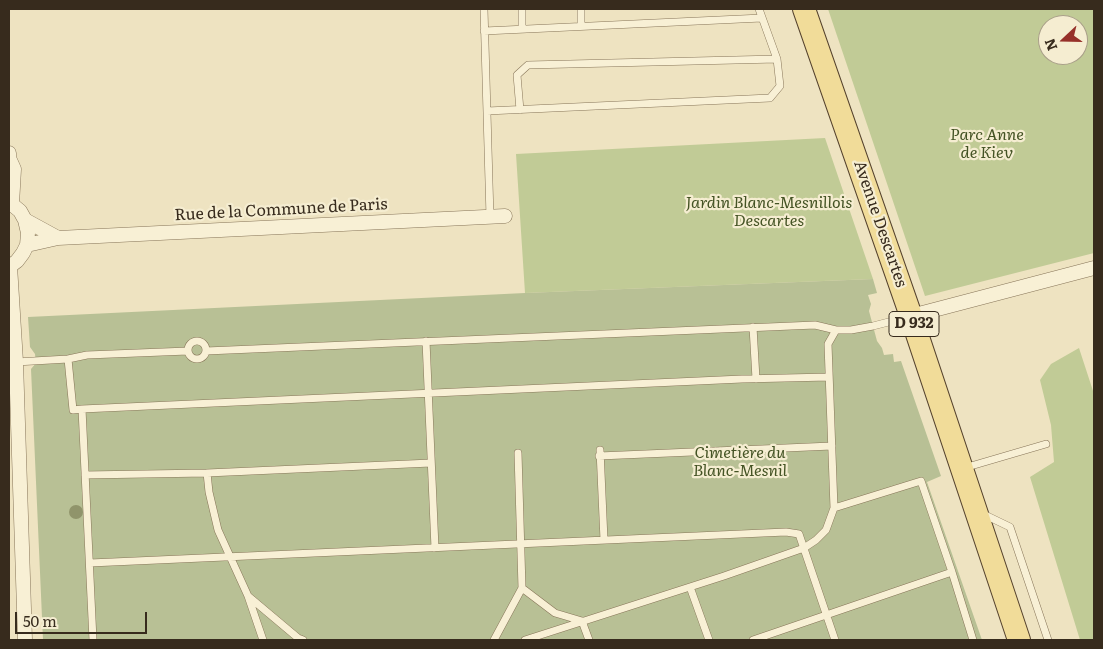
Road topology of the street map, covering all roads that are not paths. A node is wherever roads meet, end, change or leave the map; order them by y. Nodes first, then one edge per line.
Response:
1 (484, 9) edge
2 (522, 9) edge
3 (581, 9) edge
4 (758, 9) edge
5 (804, 9) edge
6 (762, 18) junction
7 (581, 26) junction
8 (522, 29) junction
9 (484, 31) junction
10 (777, 59) junction
11 (520, 110) junction
12 (487, 111) junction
13 (9, 153) edge
14 (9, 158) edge
15 (10, 203) edge
16 (505, 216) dead end
17 (490, 217) junction
18 (25, 220) junction
19 (58, 238) junction
20 (27, 245) junction
21 (9, 267) edge
22 (1094, 268) edge
23 (912, 316) junction
24 (11, 319) edge
25 (753, 327) junction
26 (836, 330) junction
27 (426, 341) junction
28 (206, 350) junction
29 (188, 351) junction
30 (68, 359) junction
31 (16, 362) junction
32 (829, 377) junction
33 (756, 379) junction
34 (428, 393) junction
35 (82, 409) junction
36 (1046, 444) dead end
37 (832, 446) junction
38 (518, 454) dead end
39 (431, 462) junction
40 (961, 468) junction
41 (207, 473) junction
42 (85, 475) junction
43 (834, 508) junction
44 (975, 511) junction
45 (604, 540) junction
46 (520, 544) junction
47 (435, 548) junction
48 (804, 548) junction
49 (230, 557) junction
50 (90, 563) junction
51 (952, 572) junction
52 (690, 587) junction
53 (522, 588) junction
54 (248, 596) junction
55 (827, 615) junction
56 (582, 621) junction
57 (25, 640) edge
58 (93, 640) edge
59 (263, 640) edge
60 (304, 640) edge
61 (494, 640) edge
62 (525, 640) edge
63 (589, 640) edge
64 (709, 640) edge
65 (753, 640) edge
66 (835, 640) edge
67 (973, 640) edge
68 (1018, 640) edge
69 (1048, 640) edge

1 - 9 lane
2 - 8 lane
3 - 7 lane
4 - 6 lane
5 - 23 main road, Avenue Descartes / D 932
6 - 7 lane
6 - 10 lane
7 - 8 lane
8 - 9 lane
9 - 12 lane
10 - 11 lane
10 - 11 lane
11 - 12 lane
12 - 17 lane
13 - 14 street
14 - 15 street
15 - 18 street
16 - 17 street, Rue de la Commune de Paris
17 - 19 street, Rue de la Commune de Paris
18 - 19 street
18 - 20 street
19 - 20 street, Rue de la Commune de Paris
20 - 21 street
21 - 24 street
22 - 23 street
23 - 26 lane
23 - 40 main road, Avenue Descartes / D 932
24 - 31 street
25 - 26 lane
25 - 27 lane
25 - 33 lane
26 - 32 lane
27 - 28 lane
27 - 34 lane
28 - 29 lane
28 - 29 lane
29 - 30 lane
30 - 31 lane
30 - 35 lane
31 - 57 street
32 - 33 lane
32 - 37 lane
33 - 34 lane
34 - 35 lane
34 - 39 lane
35 - 42 lane
36 - 40 lane
37 - 43 lane
37 - 45 lane
38 - 46 lane
39 - 41 lane
39 - 47 lane
40 - 44 main road, Avenue Descartes / D 932
41 - 42 lane
41 - 49 lane
42 - 50 lane
43 - 48 lane
43 - 51 lane
44 - 68 main road, Avenue Descartes / D 932
44 - 69 lane
45 - 46 lane
45 - 48 lane
46 - 47 lane
46 - 53 lane
47 - 49 lane
48 - 52 lane
48 - 55 lane
49 - 50 lane
49 - 54 lane
50 - 58 lane
51 - 55 lane
51 - 67 lane
52 - 56 lane
52 - 64 lane
53 - 56 lane
53 - 61 lane
54 - 59 lane
54 - 60 lane
55 - 65 lane
55 - 66 lane
56 - 62 lane
56 - 63 lane

